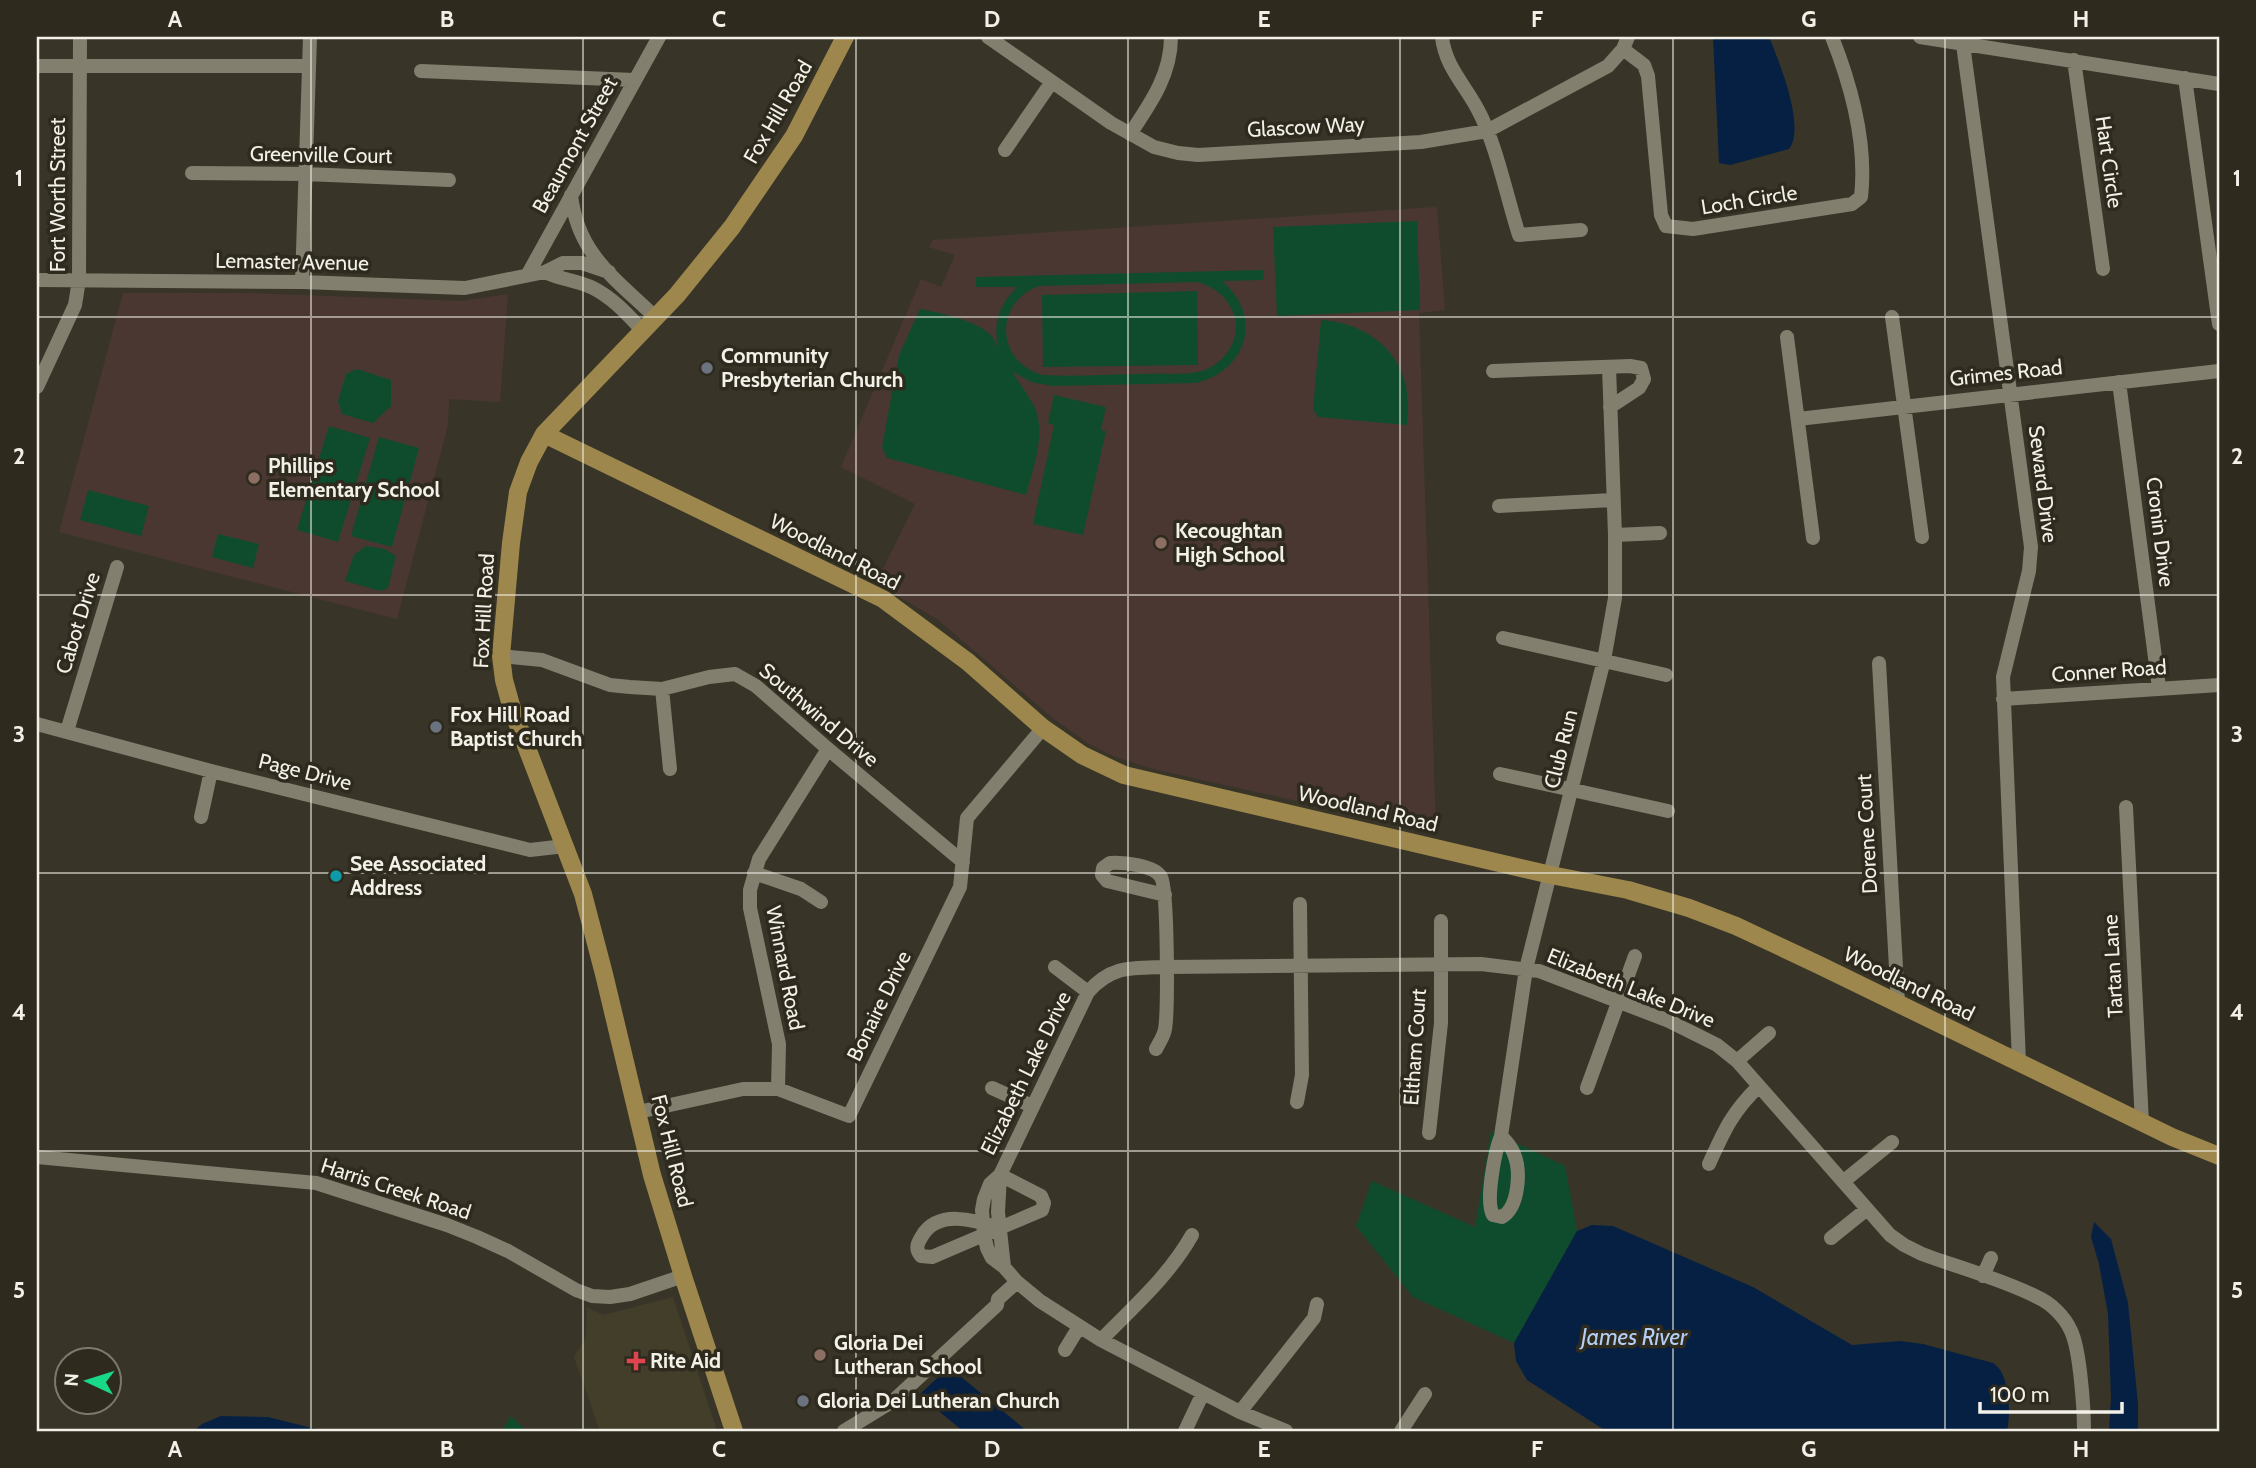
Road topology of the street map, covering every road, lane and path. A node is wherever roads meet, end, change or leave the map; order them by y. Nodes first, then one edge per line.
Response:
1 (80, 37) edge
2 (310, 37) edge
3 (659, 37) edge
4 (845, 37) edge
5 (988, 37) edge
6 (1171, 37) edge
7 (1442, 37) edge
8 (1832, 37) edge
9 (1920, 37) edge
10 (1963, 40) edge
11 (1625, 43) edge
12 (2074, 60) junction
13 (80, 65) junction
14 (37, 66) edge
15 (309, 66) junction
16 (421, 71) dead end
17 (2185, 78) junction
18 (634, 80) junction
19 (1051, 83) junction
20 (2219, 84) edge
21 (1487, 131) junction
22 (1130, 134) junction
23 (1005, 150) dead end
24 (192, 173) dead end
25 (305, 174) junction
26 (449, 180) dead end
27 (571, 195) junction
28 (1581, 230) dead end
29 (2103, 269) dead end
30 (545, 272) junction
31 (609, 272) junction
32 (528, 274) junction
33 (37, 280) edge
34 (79, 280) junction
35 (302, 282) junction
36 (1892, 317) dead end
37 (656, 318) junction
38 (2219, 324) edge
39 (643, 331) junction
40 (1787, 337) dead end
41 (1609, 367) junction
42 (1493, 371) dead end
43 (2219, 371) edge
44 (2119, 382) junction
45 (37, 387) edge
46 (2011, 394) junction
47 (1904, 406) junction
48 (1610, 407) junction
49 (1798, 419) junction
50 (544, 434) junction
51 (1612, 500) junction
52 (1499, 506) dead end
53 (1660, 533) dead end
54 (1615, 535) junction
55 (1922, 537) dead end
56 (1813, 538) dead end
57 (117, 567) dead end
58 (1503, 638) dead end
59 (501, 656) junction
60 (1604, 660) junction
61 (1879, 663) dead end
62 (1666, 675) dead end
63 (2219, 685) edge
64 (662, 688) junction
65 (2159, 688) junction
66 (2003, 699) junction
67 (37, 724) edge
68 (1043, 728) junction
69 (67, 731) junction
70 (828, 750) junction
71 (670, 769) dead end
72 (212, 771) junction
73 (1500, 774) dead end
74 (1572, 791) junction
75 (2126, 807) dead end
76 (1668, 811) dead end
77 (201, 817) dead end
78 (565, 846) junction
79 (963, 862) junction
80 (754, 873) junction
81 (1551, 875) junction
82 (1165, 895) dead end
83 (821, 902) dead end
84 (1300, 904) dead end
85 (1441, 920) dead end
86 (1635, 956) dead end
87 (1441, 965) junction
88 (1299, 966) junction
89 (1055, 967) dead end
90 (1166, 967) junction
91 (1526, 970) junction
92 (1088, 992) junction
93 (1618, 1001) junction
94 (1898, 1003) junction
95 (1769, 1033) dead end
96 (1156, 1049) dead end
97 (1737, 1061) junction
98 (2019, 1062) junction
99 (1759, 1086) junction
100 (992, 1088) dead end
101 (1587, 1088) dead end
102 (779, 1089) junction
103 (1297, 1101) dead end
104 (1032, 1106) junction
105 (638, 1112) junction
106 (2142, 1123) junction
107 (1429, 1133) dead end
108 (1501, 1136) junction
109 (1892, 1142) dead end
110 (2219, 1156) edge
111 (37, 1157) edge
112 (1709, 1164) dead end
113 (1000, 1175) junction
114 (1844, 1181) junction
115 (1867, 1209) junction
116 (983, 1228) junction
117 (999, 1228) junction
118 (1192, 1235) dead end
119 (1831, 1238) dead end
120 (1991, 1258) dead end
121 (1004, 1267) junction
122 (683, 1276) junction
123 (1983, 1276) junction
124 (1020, 1285) junction
125 (1317, 1304) dead end
126 (1079, 1327) junction
127 (1101, 1340) junction
128 (1065, 1350) dead end
129 (1203, 1393) junction
130 (1425, 1394) dead end
131 (1240, 1412) junction
132 (849, 1430) edge
133 (734, 1431) edge
134 (834, 1431) edge
135 (1185, 1431) edge
136 (1286, 1431) edge
137 (1401, 1431) edge
138 (2084, 1431) edge

1 - 13 street, Fort Worth Street
2 - 15 street
3 - 18 street, Beaumont Street
4 - 37 main road, Fox Hill Road
5 - 19 street, Glascow Way
6 - 22 street
7 - 21 street
8 - 11 street, Loch Circle
9 - 10 street
10 - 12 street
10 - 46 street, Seward Drive
11 - 21 street, Glascow Way
12 - 17 street
12 - 29 street, Hart Circle
13 - 14 street
13 - 15 street
13 - 34 street, Fort Worth Street
15 - 25 street
16 - 18 street
17 - 20 street
17 - 38 street
18 - 27 street, Beaumont Street
19 - 22 street, Glascow Way
19 - 23 street
21 - 22 street, Glascow Way
21 - 28 street
24 - 25 street, Greenville Court
25 - 26 street, Greenville Court
25 - 35 street
27 - 31 street, Lemaster Avenue
27 - 32 street, Beaumont Street
30 - 31 street, Lemaster Avenue
30 - 32 street, Lemaster Avenue
30 - 39 street, Lemaster Avenue
31 - 37 street, Lemaster Avenue
32 - 35 street, Lemaster Avenue
33 - 34 street, Lemaster Avenue
34 - 35 street, Lemaster Avenue
34 - 45 street, Fort Worth Street
36 - 47 street
37 - 39 main road, Fox Hill Road
39 - 50 main road, Fox Hill Road
40 - 49 street
41 - 42 street
41 - 48 street, Club Run
41 - 48 street
43 - 44 street, Grimes Road
44 - 46 street, Grimes Road
44 - 65 street, Cronin Drive
46 - 47 street, Grimes Road
46 - 66 street, Seward Drive
47 - 49 street, Grimes Road
47 - 55 street
48 - 51 street, Club Run
49 - 56 street
50 - 59 main road, Fox Hill Road
50 - 68 main road, Woodland Road
51 - 52 street
51 - 54 street, Club Run
53 - 54 street
54 - 60 street, Club Run
57 - 69 street, Cabot Drive
58 - 60 street
59 - 64 street, Southwind Drive
59 - 78 main road, Fox Hill Road
60 - 62 street
60 - 74 street, Club Run
61 - 94 street, Dorene Court
63 - 65 street, Conner Road
64 - 70 street, Southwind Drive
64 - 71 street
65 - 66 street, Conner Road
66 - 98 street, Seward Drive
67 - 69 street, Page Drive
68 - 79 street, Bonaire Drive
68 - 81 main road, Woodland Road
69 - 72 street, Page Drive
70 - 79 street, Southwind Drive
70 - 80 street, Winnard Road
72 - 77 street
72 - 78 street, Page Drive
73 - 74 street
74 - 76 street
74 - 81 street, Club Run
75 - 106 street, Tartan Lane
78 - 105 main road, Fox Hill Road
79 - 102 street, Bonaire Drive
80 - 83 street
80 - 102 street, Winnard Road
81 - 91 street, Club Run
81 - 94 main road, Woodland Road
82 - 90 street
84 - 88 street
85 - 87 street, Eltham Court
86 - 93 street
87 - 88 street, Elizabeth Lake Drive
87 - 91 street, Elizabeth Lake Drive
87 - 107 street, Eltham Court
88 - 90 street, Elizabeth Lake Drive
88 - 103 street
89 - 92 street
90 - 92 street, Elizabeth Lake Drive
90 - 96 street
91 - 93 street, Elizabeth Lake Drive
91 - 108 street, Club Run
92 - 104 street, Elizabeth Lake Drive
93 - 97 street, Elizabeth Lake Drive
93 - 101 street
94 - 98 main road, Woodland Road
95 - 97 street
97 - 99 street, Elizabeth Lake Drive
98 - 106 main road, Woodland Road
99 - 112 street
99 - 114 street, Elizabeth Lake Drive
100 - 104 street
102 - 105 street, Bonaire Drive
104 - 113 street, Elizabeth Lake Drive
105 - 122 main road, Fox Hill Road
106 - 110 main road, Woodland Road
108 - 108 street, Club Run
109 - 114 street
111 - 122 street, Harris Creek Road
113 - 116 street, Elizabeth Lake Drive
113 - 117 street, Elizabeth Lake Drive
113 - 117 street, Elizabeth Lake Drive
114 - 115 street, Elizabeth Lake Drive
115 - 119 street
115 - 123 street, Elizabeth Lake Drive
116 - 117 street
116 - 121 street
117 - 121 street, Elizabeth Lake Drive
118 - 127 street
120 - 123 street
121 - 124 street
122 - 133 main road, Fox Hill Road
123 - 138 street, Elizabeth Lake Drive
124 - 126 street
124 - 132 street
125 - 131 street
126 - 127 street
126 - 128 street
127 - 129 street
129 - 131 street
129 - 135 street
130 - 137 street
131 - 136 street
132 - 134 street

